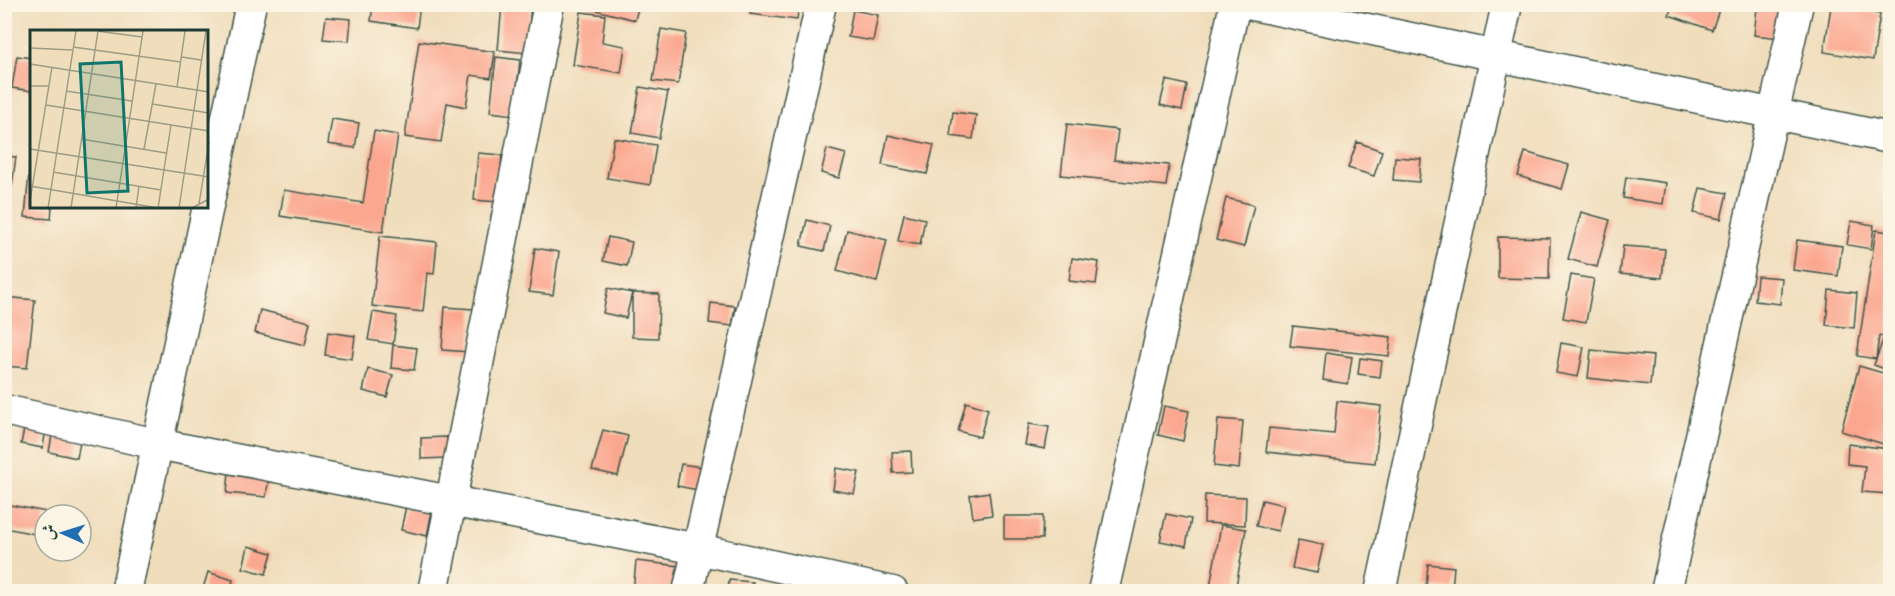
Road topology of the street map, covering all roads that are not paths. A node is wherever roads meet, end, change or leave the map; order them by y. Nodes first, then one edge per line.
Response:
1 (251, 4) edge
2 (549, 4) edge
3 (821, 4) edge
4 (1235, 4) edge
5 (1248, 4) edge
6 (1507, 4) edge
7 (1798, 4) edge
8 (1496, 56) junction
9 (1773, 114) junction
10 (1890, 138) edge
11 (208, 207) edge
12 (208, 208) edge
13 (4, 410) edge
14 (158, 444) junction
15 (451, 501) junction
16 (698, 549) junction
17 (126, 591) edge
18 (433, 591) edge
19 (688, 591) edge
20 (893, 591) edge
21 (1103, 591) edge
22 (1380, 591) edge
23 (1666, 591) edge

1 - 11 street
2 - 15 street
3 - 16 street
4 - 21 street
5 - 8 street
6 - 8 street
7 - 9 street
8 - 9 street
8 - 22 street
9 - 10 street
9 - 23 street
12 - 14 street
13 - 14 street
14 - 15 street
14 - 17 street
15 - 16 street
15 - 18 street
16 - 19 street
16 - 20 street

